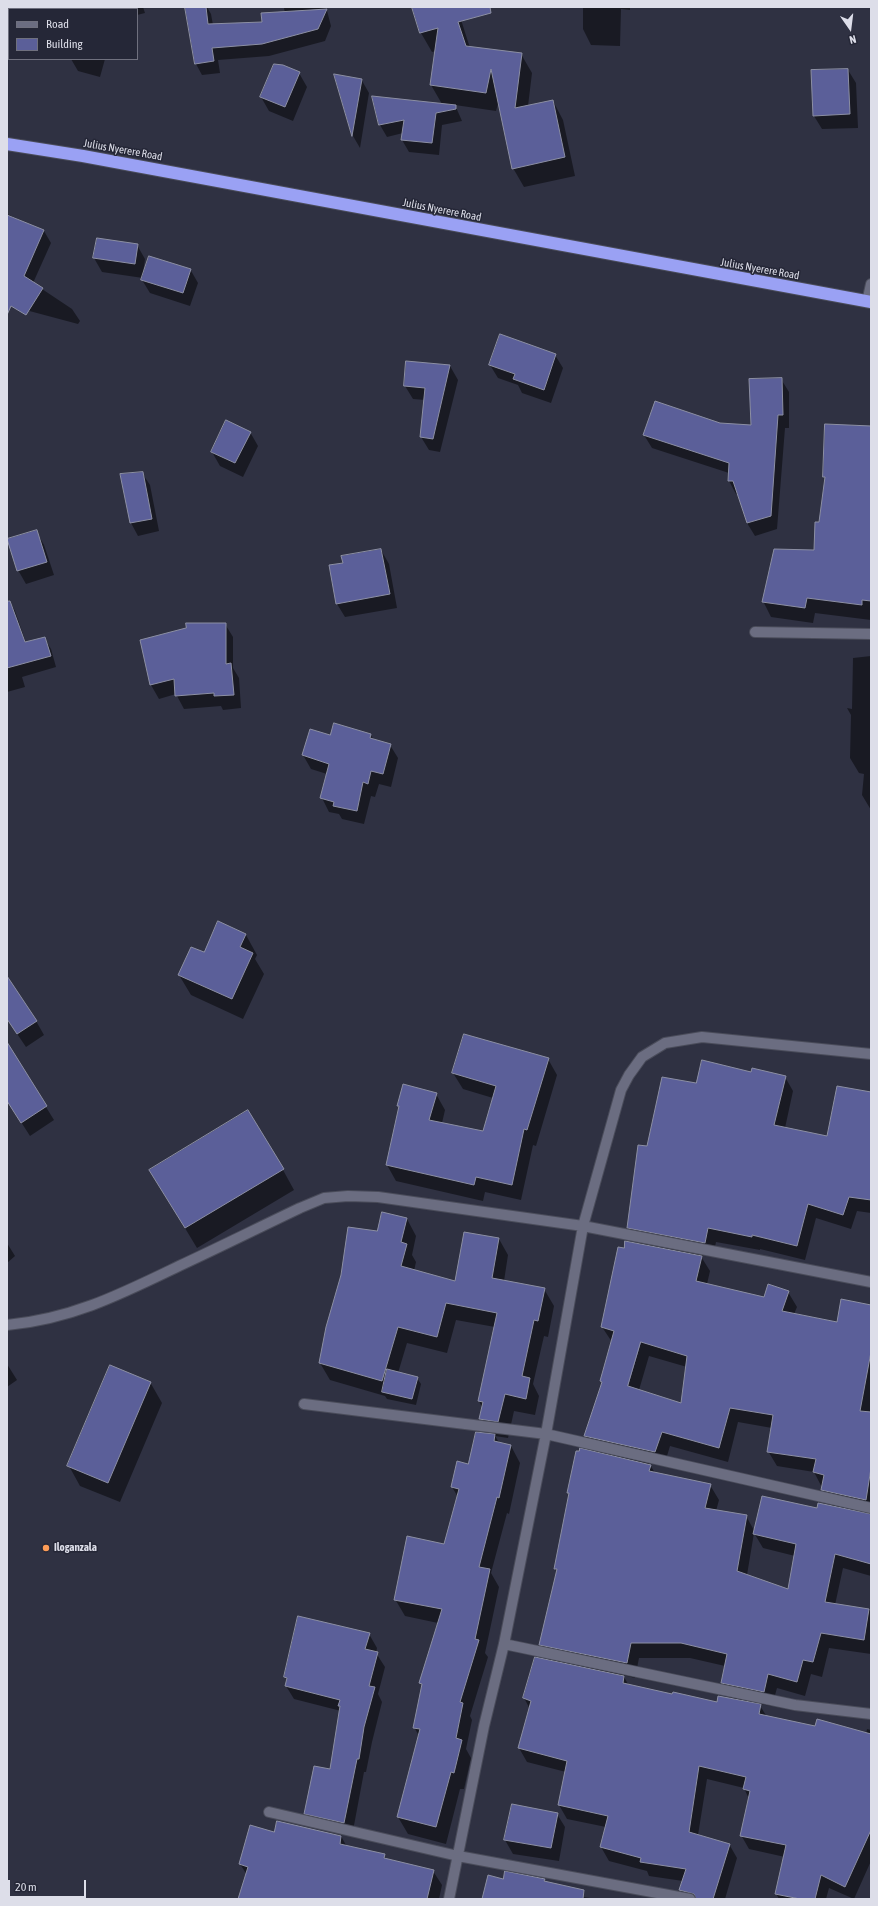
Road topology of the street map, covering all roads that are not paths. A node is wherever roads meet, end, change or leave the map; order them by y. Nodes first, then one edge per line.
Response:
1 (7, 144) edge
2 (871, 284) edge
3 (869, 302) edge
4 (755, 632) dead end
5 (871, 634) edge
6 (871, 1054) edge
7 (583, 1226) junction
8 (871, 1282) edge
9 (7, 1325) edge
10 (304, 1404) dead end
11 (546, 1434) junction
12 (871, 1508) edge
13 (504, 1644) junction
14 (871, 1714) edge
15 (269, 1812) dead end
16 (458, 1856) junction
17 (449, 1899) edge
18 (690, 1899) edge

1 - 3 highway, Julius Nyerere Road
2 - 3 street
4 - 5 street
6 - 7 street
7 - 8 street
7 - 9 street
7 - 11 street
10 - 11 street
11 - 12 street
11 - 13 street
13 - 14 street
13 - 16 street
15 - 16 street
16 - 17 street
16 - 18 street

